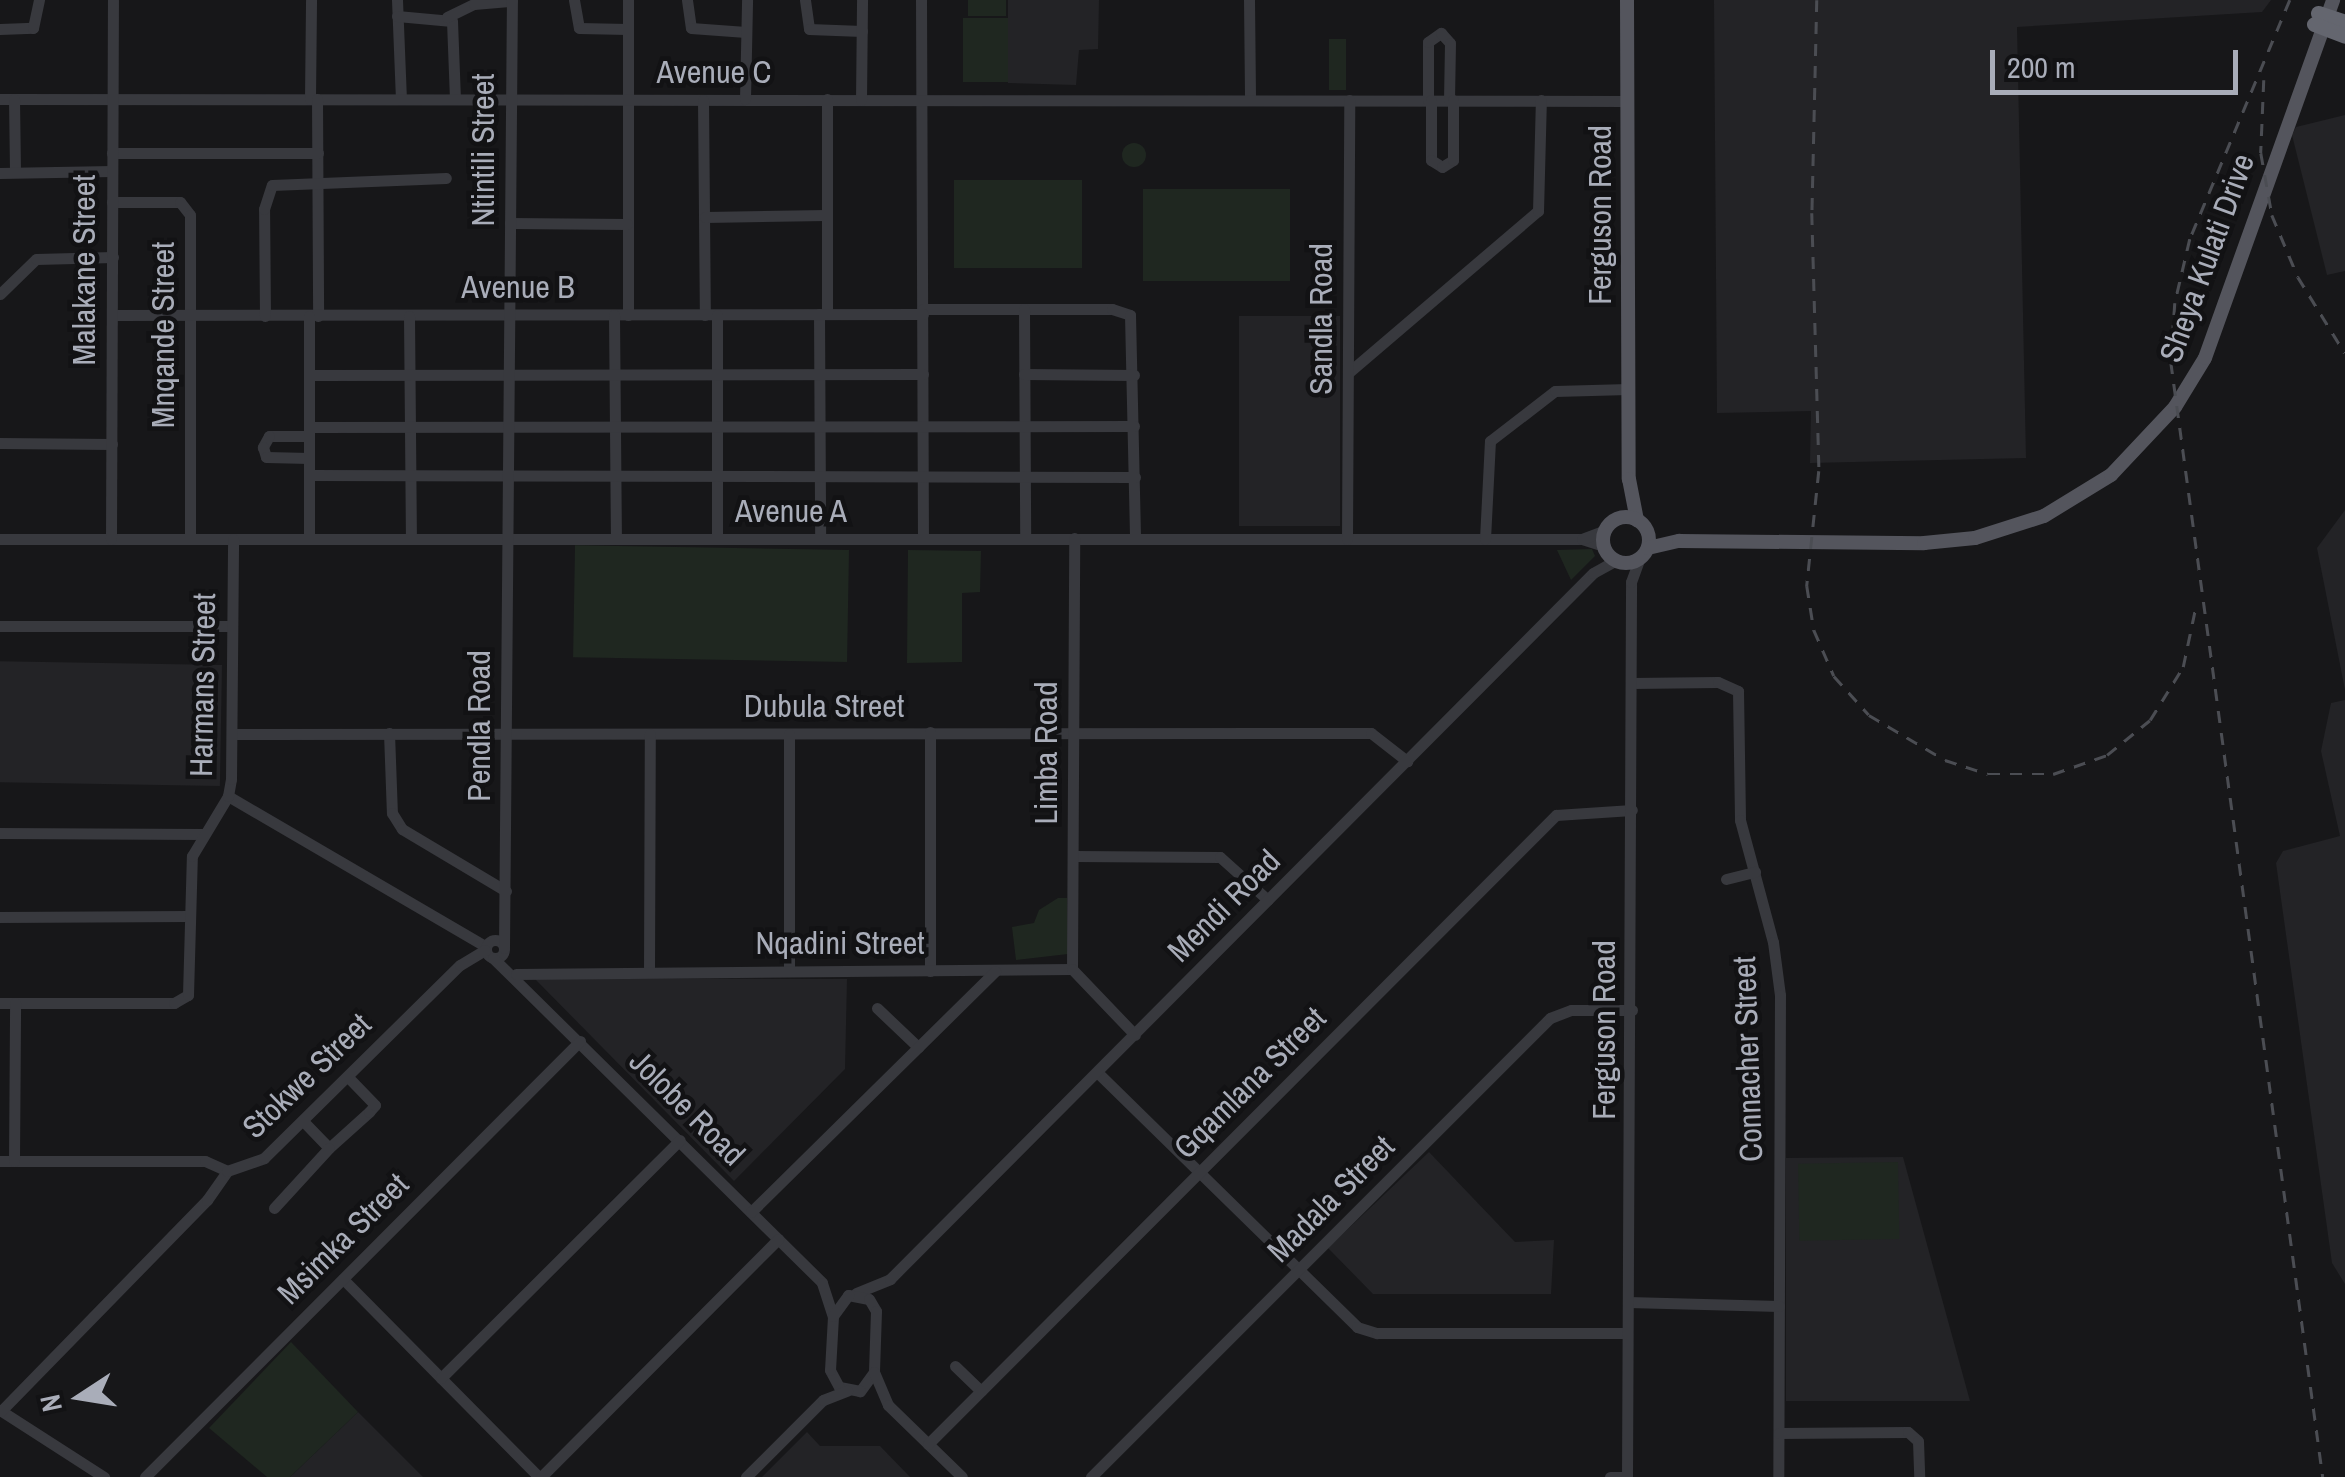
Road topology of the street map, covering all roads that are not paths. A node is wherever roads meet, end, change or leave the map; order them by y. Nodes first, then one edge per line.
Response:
1 (39, 0) edge
2 (113, 0) edge
3 (311, 0) edge
4 (397, 0) edge
5 (574, 0) edge
6 (628, 0) edge
7 (687, 0) edge
8 (747, 0) edge
9 (805, 0) edge
10 (862, 0) edge
11 (920, 0) edge
12 (1249, 0) edge
13 (1627, 0) edge
14 (512, 1) edge
15 (474, 2) edge
16 (2323, 13) edge
17 (397, 16) junction
18 (447, 17) junction
19 (2345, 22) edge
20 (0, 29) edge
21 (627, 29) junction
22 (862, 31) junction
23 (746, 32) junction
24 (2345, 36) edge
25 (112, 98) junction
26 (0, 99) edge
27 (14, 99) junction
28 (400, 99) junction
29 (455, 99) junction
30 (745, 99) junction
31 (920, 99) junction
32 (314, 100) junction
33 (511, 100) junction
34 (626, 100) junction
35 (703, 100) junction
36 (827, 100) junction
37 (861, 100) junction
38 (1250, 100) junction
39 (1349, 100) junction
40 (1430, 100) junction
41 (1451, 100) junction
42 (1541, 100) junction
43 (1628, 101) junction
44 (112, 153) junction
45 (318, 153) junction
46 (15, 171) junction
47 (112, 171) junction
48 (0, 173) edge
49 (446, 178) dead end
50 (318, 179) junction
51 (112, 202) junction
52 (826, 214) junction
53 (705, 217) junction
54 (510, 224) junction
55 (627, 224) junction
56 (113, 256) junction
57 (0, 294) edge
58 (1024, 308) junction
59 (923, 311) junction
60 (823, 314) junction
61 (112, 315) junction
62 (190, 315) junction
63 (510, 315) junction
64 (614, 315) junction
65 (628, 315) junction
66 (711, 315) junction
67 (265, 316) junction
68 (313, 316) junction
69 (409, 316) junction
70 (1348, 373) junction
71 (509, 374) junction
72 (717, 374) junction
73 (820, 374) junction
74 (923, 374) junction
75 (1024, 374) junction
76 (309, 375) junction
77 (1134, 375) junction
78 (410, 376) junction
79 (615, 376) junction
80 (1628, 389) junction
81 (411, 426) junction
82 (508, 426) junction
83 (717, 426) junction
84 (820, 426) junction
85 (923, 426) junction
86 (1134, 426) junction
87 (615, 427) junction
88 (1024, 427) junction
89 (309, 431) junction
90 (0, 444) edge
91 (112, 444) junction
92 (309, 458) junction
93 (309, 475) junction
94 (1024, 476) junction
95 (717, 477) junction
96 (923, 477) junction
97 (1135, 477) junction
98 (412, 478) junction
99 (508, 478) junction
100 (616, 478) junction
101 (820, 478) junction
102 (1630, 490) junction
103 (1619, 518) junction
104 (1640, 522) junction
105 (1605, 530) junction
106 (308, 538) junction
107 (411, 538) junction
108 (717, 538) junction
109 (820, 538) junction
110 (923, 538) junction
111 (1025, 538) junction
112 (1074, 538) junction
113 (1135, 538) junction
114 (0, 539) edge
115 (111, 539) junction
116 (190, 539) junction
117 (233, 539) junction
118 (616, 539) junction
119 (1347, 539) junction
120 (1486, 539) junction
121 (1582, 539) junction
122 (507, 540) junction
123 (1679, 541) junction
124 (1604, 547) junction
125 (1643, 554) junction
126 (1618, 562) junction
127 (1596, 570) junction
128 (1631, 582) junction
129 (0, 626) edge
130 (232, 626) junction
131 (1632, 683) junction
132 (506, 732) junction
133 (930, 732) junction
134 (1074, 732) junction
135 (389, 733) junction
136 (232, 734) junction
137 (650, 734) junction
138 (790, 734) junction
139 (1407, 761) junction
140 (228, 796) junction
141 (1632, 810) junction
142 (0, 832) edge
143 (204, 834) junction
144 (1074, 856) junction
145 (1754, 872) junction
146 (1726, 879) dead end
147 (506, 891) junction
148 (1268, 900) junction
149 (188, 916) junction
150 (0, 917) edge
151 (494, 947) junction
152 (788, 969) junction
153 (1072, 969) junction
154 (995, 970) junction
155 (649, 971) junction
156 (930, 971) junction
157 (515, 972) junction
158 (0, 1003) edge
159 (15, 1003) junction
160 (877, 1008) dead end
161 (1632, 1010) junction
162 (1134, 1035) junction
163 (580, 1041) junction
164 (918, 1047) junction
165 (1098, 1073) junction
166 (348, 1077) junction
167 (304, 1121) junction
168 (680, 1140) junction
169 (330, 1148) junction
170 (0, 1161) edge
171 (14, 1161) junction
172 (227, 1171) junction
173 (1198, 1174) junction
174 (274, 1208) dead end
175 (750, 1212) junction
176 (778, 1239) junction
177 (1296, 1272) junction
178 (343, 1279) junction
179 (890, 1279) junction
180 (822, 1284) junction
181 (854, 1293) junction
182 (1628, 1302) junction
183 (1780, 1306) junction
184 (876, 1311) junction
185 (833, 1316) junction
186 (1627, 1333) junction
187 (955, 1366) dead end
188 (874, 1372) junction
189 (832, 1377) junction
190 (440, 1378) junction
191 (854, 1391) junction
192 (981, 1391) junction
193 (824, 1400) junction
194 (888, 1404) junction
195 (0, 1410) edge
196 (1779, 1432) junction
197 (928, 1444) junction
198 (104, 1477) edge
199 (146, 1477) edge
200 (540, 1477) edge
201 (746, 1477) edge
202 (962, 1477) edge
203 (1091, 1477) edge
204 (1610, 1477) edge
205 (1627, 1477) edge
206 (1778, 1477) edge
207 (1919, 1477) edge

1 - 20 street
2 - 25 street, Malakane Street
3 - 32 street
4 - 17 street
5 - 21 street
6 - 21 street
7 - 23 street
8 - 23 street
9 - 22 street
10 - 22 street
11 - 31 street
12 - 38 street
13 - 43 main road, Ferguson Road
14 - 15 street
14 - 33 street, Ntintili Street
15 - 18 street
16 - 19 highway
16 - 24 highway
16 - 123 main road, Sheya Kulati Drive
17 - 18 street
17 - 28 street
18 - 29 street
21 - 34 street
22 - 37 street
23 - 30 street
25 - 27 street, Avenue C
25 - 32 street, Avenue C
25 - 44 street, Malakane Street
26 - 27 street, Avenue C
27 - 46 street
28 - 29 street, Avenue C
28 - 32 street, Avenue C
29 - 33 street, Avenue C
30 - 35 street, Avenue C
30 - 36 street, Avenue C
31 - 37 street, Avenue C
31 - 38 street, Avenue C
31 - 59 street
32 - 45 street
33 - 34 street, Avenue C
33 - 54 street, Ntintili Street
34 - 35 street, Avenue C
34 - 55 street
35 - 53 street
36 - 37 street, Avenue C
36 - 52 street
38 - 39 street, Avenue C
39 - 40 street, Avenue C
39 - 70 street, Sandla Road
40 - 41 street, Avenue C
40 - 41 street
40 - 41 street
41 - 42 street, Avenue C
42 - 43 street, Avenue C
42 - 70 street
43 - 80 main road, Ferguson Road
44 - 45 street
44 - 47 street, Malakane Street
45 - 50 street
46 - 47 street
46 - 48 street
47 - 51 street, Malakane Street
49 - 50 street
50 - 67 street
50 - 68 street
51 - 56 street, Malakane Street
51 - 62 street, Mnqande Street
52 - 53 street
52 - 60 street
53 - 66 street
54 - 55 street
54 - 63 street, Ntintili Street
55 - 65 street
56 - 57 street
56 - 61 street, Malakane Street
58 - 59 street, Avenue B
58 - 75 street
58 - 77 street, Avenue B
59 - 60 street, Avenue B
59 - 74 street
60 - 66 street, Avenue B
60 - 73 street
61 - 62 street, Avenue B
61 - 91 street, Malakane Street
62 - 67 street, Avenue B
62 - 116 street, Mnqande Street
63 - 64 street, Avenue B
63 - 69 street, Avenue B
63 - 71 street, Ntintili Street
64 - 65 street, Avenue B
64 - 79 street
65 - 66 street, Avenue B
66 - 72 street
67 - 68 street, Avenue B
68 - 69 street, Avenue B
68 - 76 street
69 - 78 street
70 - 119 street, Sandla Road
71 - 78 street
71 - 79 street
71 - 82 street, Ntintili Street
72 - 73 street
72 - 79 street
72 - 83 street
73 - 74 street
73 - 84 street
74 - 85 street
75 - 77 street
75 - 88 street
76 - 78 street
76 - 89 street
77 - 86 street
78 - 81 street
79 - 87 street
80 - 102 main road, Ferguson Road
80 - 120 street
81 - 82 street
81 - 89 street
81 - 98 street
82 - 87 street
82 - 99 street, Ntintili Street
83 - 84 street
83 - 87 street
83 - 95 street
84 - 85 street
84 - 101 street
85 - 88 street
85 - 96 street
86 - 88 street
86 - 97 street
87 - 100 street
88 - 94 street
89 - 92 street
89 - 92 street
90 - 91 street
91 - 115 street, Malakane Street
92 - 93 street
93 - 98 street
93 - 106 street
94 - 96 street
94 - 97 street
94 - 111 street
95 - 100 street
95 - 101 street
95 - 108 street
96 - 101 street
96 - 110 street
97 - 113 street
98 - 99 street
98 - 107 street
99 - 100 street
99 - 122 street, Ntintili Street
100 - 118 street
101 - 109 street
102 - 103 main road, Ferguson Road
102 - 104 main road, Ferguson Road
103 - 104 main road
103 - 105 main road
104 - 123 main road, Sheya Kulati Drive
104 - 125 main road
105 - 121 street
105 - 124 main road
106 - 107 street, Avenue A
106 - 117 street, Avenue A
107 - 122 street, Avenue A
108 - 109 street, Avenue A
108 - 118 street, Avenue A
109 - 110 street, Avenue A
110 - 111 street, Avenue A
111 - 112 street, Avenue A
112 - 113 street, Avenue A
112 - 134 street, Limba Road
113 - 119 street, Avenue A
114 - 115 street, Avenue A
115 - 116 street, Avenue A
116 - 117 street, Avenue A
117 - 130 street, Harmans Street
118 - 122 street, Avenue A
119 - 120 street, Avenue A
120 - 121 street, Avenue A
121 - 124 street
122 - 132 street, Pendla Road
123 - 125 main road, Sheya Kulati Drive
124 - 126 main road
124 - 127 street, Mendi Road
125 - 126 main road
125 - 128 street, Ferguson Road
126 - 127 street, Mendi Road
126 - 128 street, Ferguson Road
127 - 139 street, Mendi Road
128 - 131 street, Ferguson Road
129 - 130 street
130 - 136 street, Harmans Street
131 - 141 street, Ferguson Road
131 - 145 street, Connacher Street
132 - 135 street, Dubula Street
132 - 137 street, Dubula Street
132 - 147 street, Pendla Road
133 - 134 street, Dubula Street
133 - 138 street, Dubula Street
133 - 156 street
134 - 139 street, Dubula Street
134 - 144 street, Limba Road
135 - 136 street, Dubula Street
135 - 147 street
136 - 140 street, Harmans Street
137 - 138 street, Dubula Street
137 - 155 street
138 - 152 street
139 - 148 street, Mendi Road
140 - 143 street, Harmans Street
140 - 151 street
141 - 161 street, Ferguson Road
141 - 173 street, Gqamlana Street
142 - 143 street
143 - 149 street, Harmans Street
144 - 148 street
144 - 153 street, Limba Road
145 - 146 street
145 - 183 street, Connacher Street
147 - 151 street, Pendla Road
148 - 162 street, Mendi Road
149 - 150 street
149 - 159 street, Harmans Street
151 - 157 street, Jolobe Road
151 - 166 street, Stokwe Street
152 - 155 street, Nqadini Street
152 - 156 street, Nqadini Street
153 - 154 street, Nqadini Street
153 - 162 street
154 - 156 street, Nqadini Street
154 - 164 street
155 - 157 street, Nqadini Street
157 - 163 street, Jolobe Road
158 - 159 street
159 - 171 street
160 - 164 street
161 - 177 street, Madala Street
161 - 182 street, Ferguson Road
162 - 165 street, Mendi Road
163 - 168 street, Jolobe Road
163 - 178 street, Msimka Street
164 - 175 street
165 - 173 street
165 - 179 street, Mendi Road
166 - 167 street, Stokwe Street
166 - 169 street
167 - 169 street
167 - 172 street, Stokwe Street
168 - 175 street, Jolobe Road
168 - 190 street
169 - 174 street
170 - 171 street
171 - 172 street
172 - 195 street, Stokwe Street
173 - 177 street
173 - 192 street, Gqamlana Street
175 - 176 street, Jolobe Road
176 - 180 street, Jolobe Road
176 - 200 street
177 - 186 street
177 - 203 street, Madala Street
178 - 190 street
178 - 199 street, Msimka Street
179 - 181 street, Mendi Road
179 - 184 street, Mendi Road
180 - 181 street, Jolobe Road
180 - 185 street, Jolobe Road
181 - 184 street
181 - 185 street
182 - 183 street
182 - 186 street, Ferguson Road
183 - 196 street, Connacher Street
184 - 188 street
185 - 189 street, Jolobe Road
186 - 205 street, Ferguson Road
187 - 192 street
188 - 191 street
188 - 194 street
189 - 191 street
189 - 193 street, Jolobe Road
190 - 200 street
191 - 193 street
191 - 194 street
192 - 197 street, Gqamlana Street
193 - 201 street
194 - 197 street
195 - 198 street
196 - 206 street, Connacher Street
196 - 207 street
197 - 202 street
204 - 205 street

